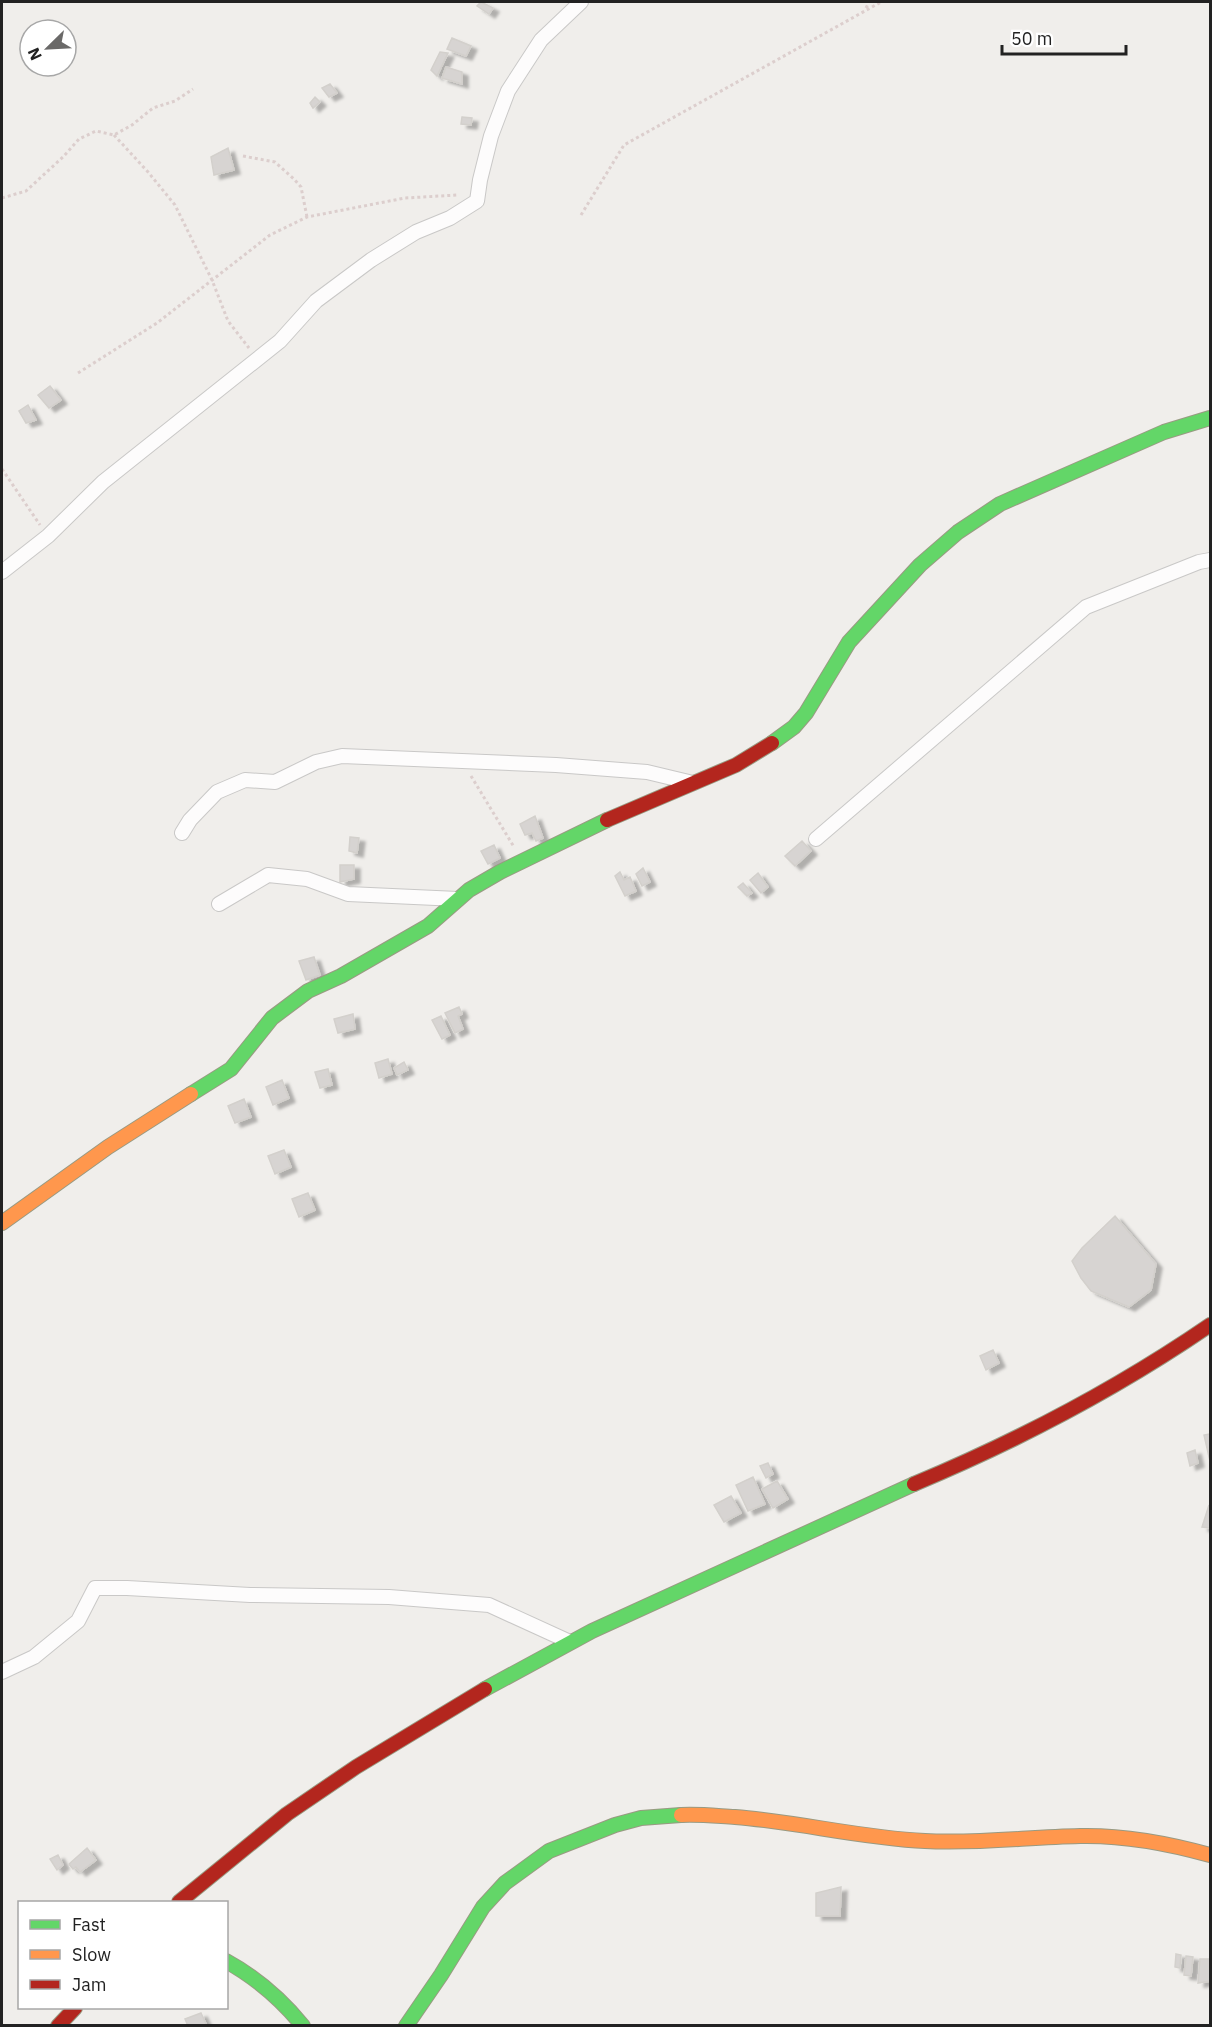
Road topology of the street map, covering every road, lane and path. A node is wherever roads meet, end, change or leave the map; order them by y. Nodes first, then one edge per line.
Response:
1 (581, 2) edge
2 (869, 2) edge
3 (881, 2) edge
4 (865, 10) junction
5 (193, 89) dead end
6 (114, 135) junction
7 (243, 156) dead end
8 (2, 198) edge
9 (477, 201) junction
10 (581, 215) dead end
11 (307, 217) junction
12 (212, 280) junction
13 (258, 359) junction
14 (78, 373) dead end
15 (1210, 418) edge
16 (2, 469) edge
17 (48, 536) junction
18 (1210, 560) edge
19 (2, 572) edge
20 (465, 762) junction
21 (693, 783) junction
22 (182, 833) dead end
23 (816, 839) dead end
24 (523, 861) junction
25 (458, 899) junction
26 (219, 904) dead end
27 (2, 1223) edge
28 (1210, 1325) edge
29 (570, 1642) junction
30 (2, 1672) edge
31 (1210, 1855) edge
32 (180, 1901) edge
33 (228, 1962) edge
34 (73, 2009) edge
35 (58, 2025) edge
36 (303, 2025) edge
37 (406, 2025) edge

1 - 9 street
2 - 4 path
3 - 4 path
4 - 10 path
5 - 6 path
6 - 8 path
6 - 12 path
7 - 11 path
9 - 11 path
9 - 13 street
11 - 12 path
12 - 13 path
12 - 14 path
13 - 17 street
15 - 21 street
16 - 17 path
17 - 19 street
18 - 23 street
20 - 21 street
20 - 22 street
20 - 24 path
21 - 24 street
24 - 25 street
25 - 26 street
25 - 27 street
28 - 29 street
29 - 30 street
29 - 32 street
31 - 37 street
33 - 36 street
34 - 35 street

